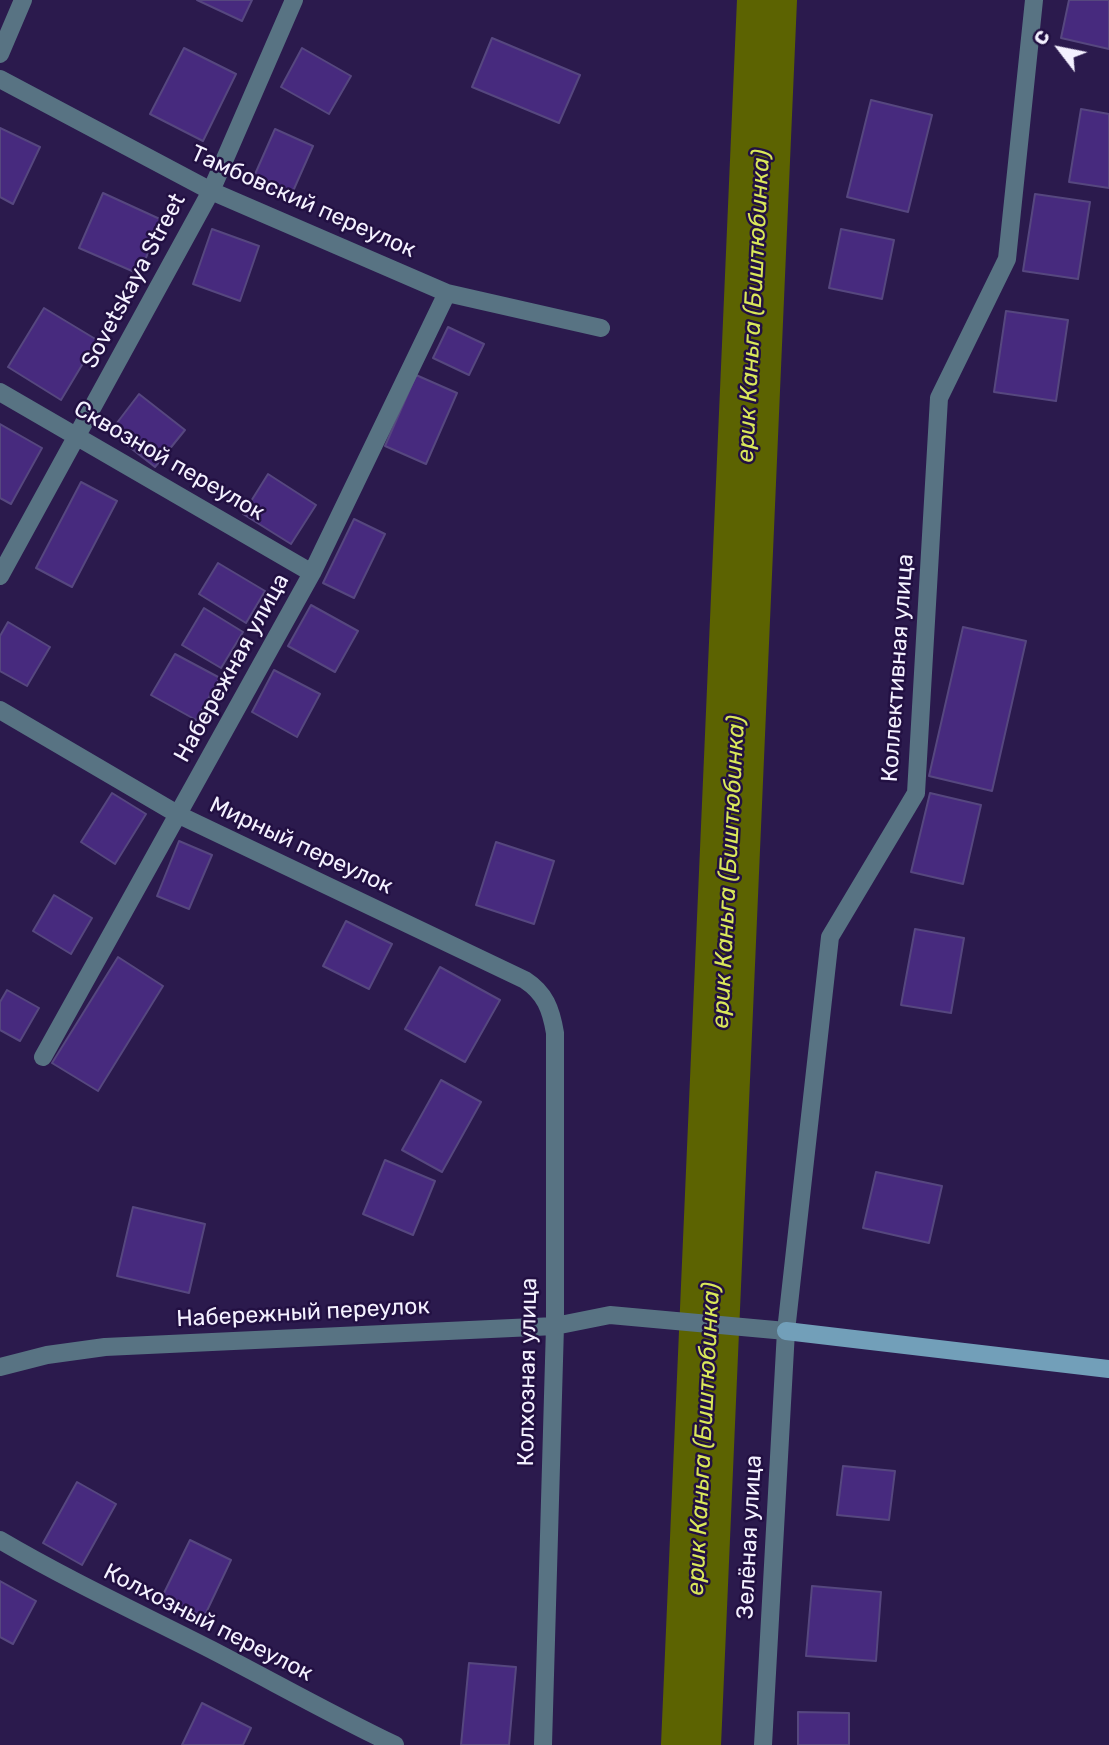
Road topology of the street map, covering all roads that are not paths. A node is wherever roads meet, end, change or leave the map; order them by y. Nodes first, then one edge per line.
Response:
1 (23, 0) edge
2 (294, 0) edge
3 (1034, 0) edge
4 (0, 54) edge
5 (0, 79) edge
6 (211, 191) junction
7 (447, 293) junction
8 (601, 328) dead end
9 (0, 392) edge
10 (78, 436) junction
11 (312, 573) junction
12 (0, 576) edge
13 (0, 710) edge
14 (179, 816) junction
15 (547, 1000) joint
16 (43, 1057) dead end
17 (555, 1326) junction
18 (786, 1331) junction
19 (0, 1367) edge
20 (1109, 1368) edge
21 (0, 1540) edge
22 (395, 1745) edge
23 (543, 1745) edge
24 (763, 1745) edge

1 - 4 street
2 - 6 street, Sovetskaya Street
3 - 18 street, Коллективная улица
5 - 6 street, Тамбовский переулок
6 - 7 street, Тамбовский переулок
6 - 10 street, Sovetskaya Street
7 - 8 street, Тамбовский переулок
7 - 11 street, Набережная улица
9 - 10 street, Сквозной переулок
10 - 11 street, Сквозной переулок
10 - 12 street, Sovetskaya Street
11 - 14 street, Набережная улица
13 - 14 street, Мирный переулок
14 - 15 street, Мирный переулок
14 - 16 street, Набережная улица
15 - 17 street, Колхозная улица
17 - 18 street, Набережный переулок
17 - 19 street, Набережный переулок
17 - 23 street, Колхозная улица
18 - 20 street
18 - 24 street, Зелёная улица
21 - 22 street, Колхозный переулок

